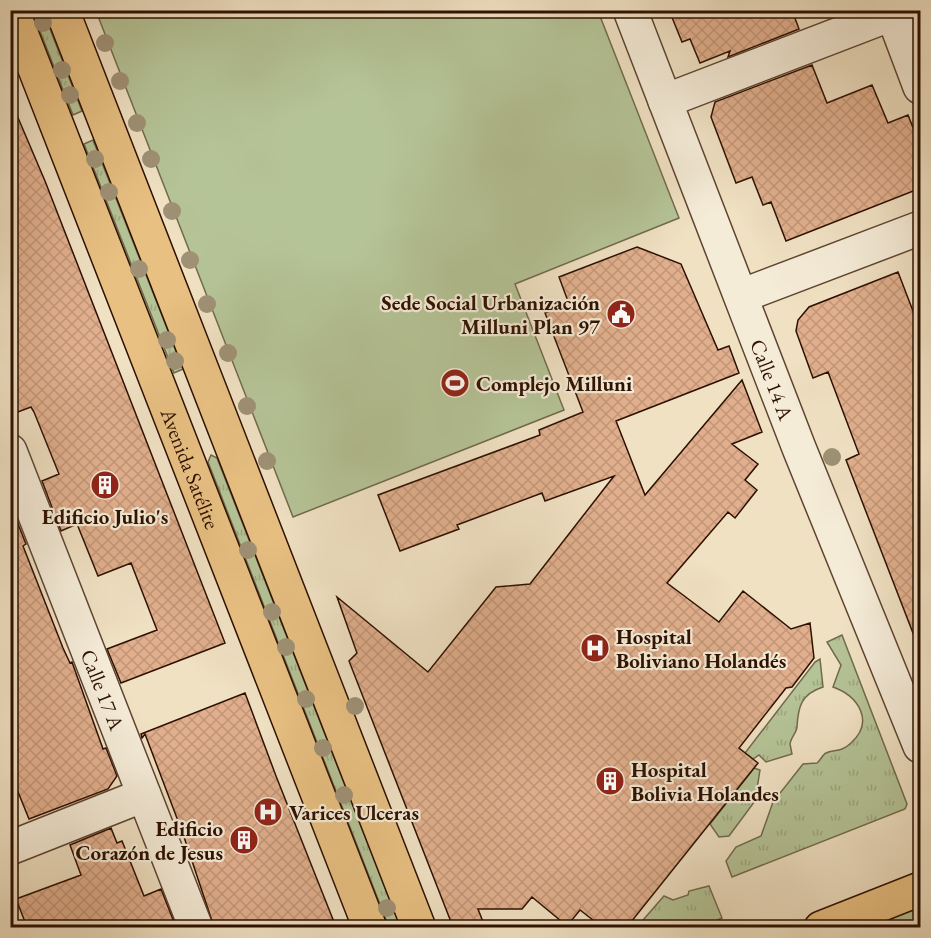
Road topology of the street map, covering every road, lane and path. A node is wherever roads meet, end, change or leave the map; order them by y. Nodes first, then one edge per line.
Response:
1 (12, 10) edge
2 (62, 10) edge
3 (630, 10) edge
4 (895, 12) edge
5 (921, 87) edge
6 (665, 101) junction
7 (921, 228) edge
8 (741, 296) junction
9 (221, 417) junction
10 (178, 434) junction
11 (10, 451) edge
12 (921, 746) edge
13 (144, 795) junction
14 (10, 848) edge
15 (921, 889) edge
16 (196, 927) edge
17 (370, 927) edge
18 (419, 927) edge
19 (821, 927) edge

1 - 10 main road, Avenida Satélite
2 - 9 main road
3 - 6 street, Calle 14 A
4 - 5 street
4 - 6 street
6 - 8 street, Calle 14 A
7 - 8 street
8 - 12 street, Calle 14 A
9 - 10 main road
9 - 18 main road
10 - 17 main road, Avenida Satélite
11 - 13 street, Calle 17 A
13 - 14 street
13 - 16 street, Calle 17 A
15 - 19 main road

